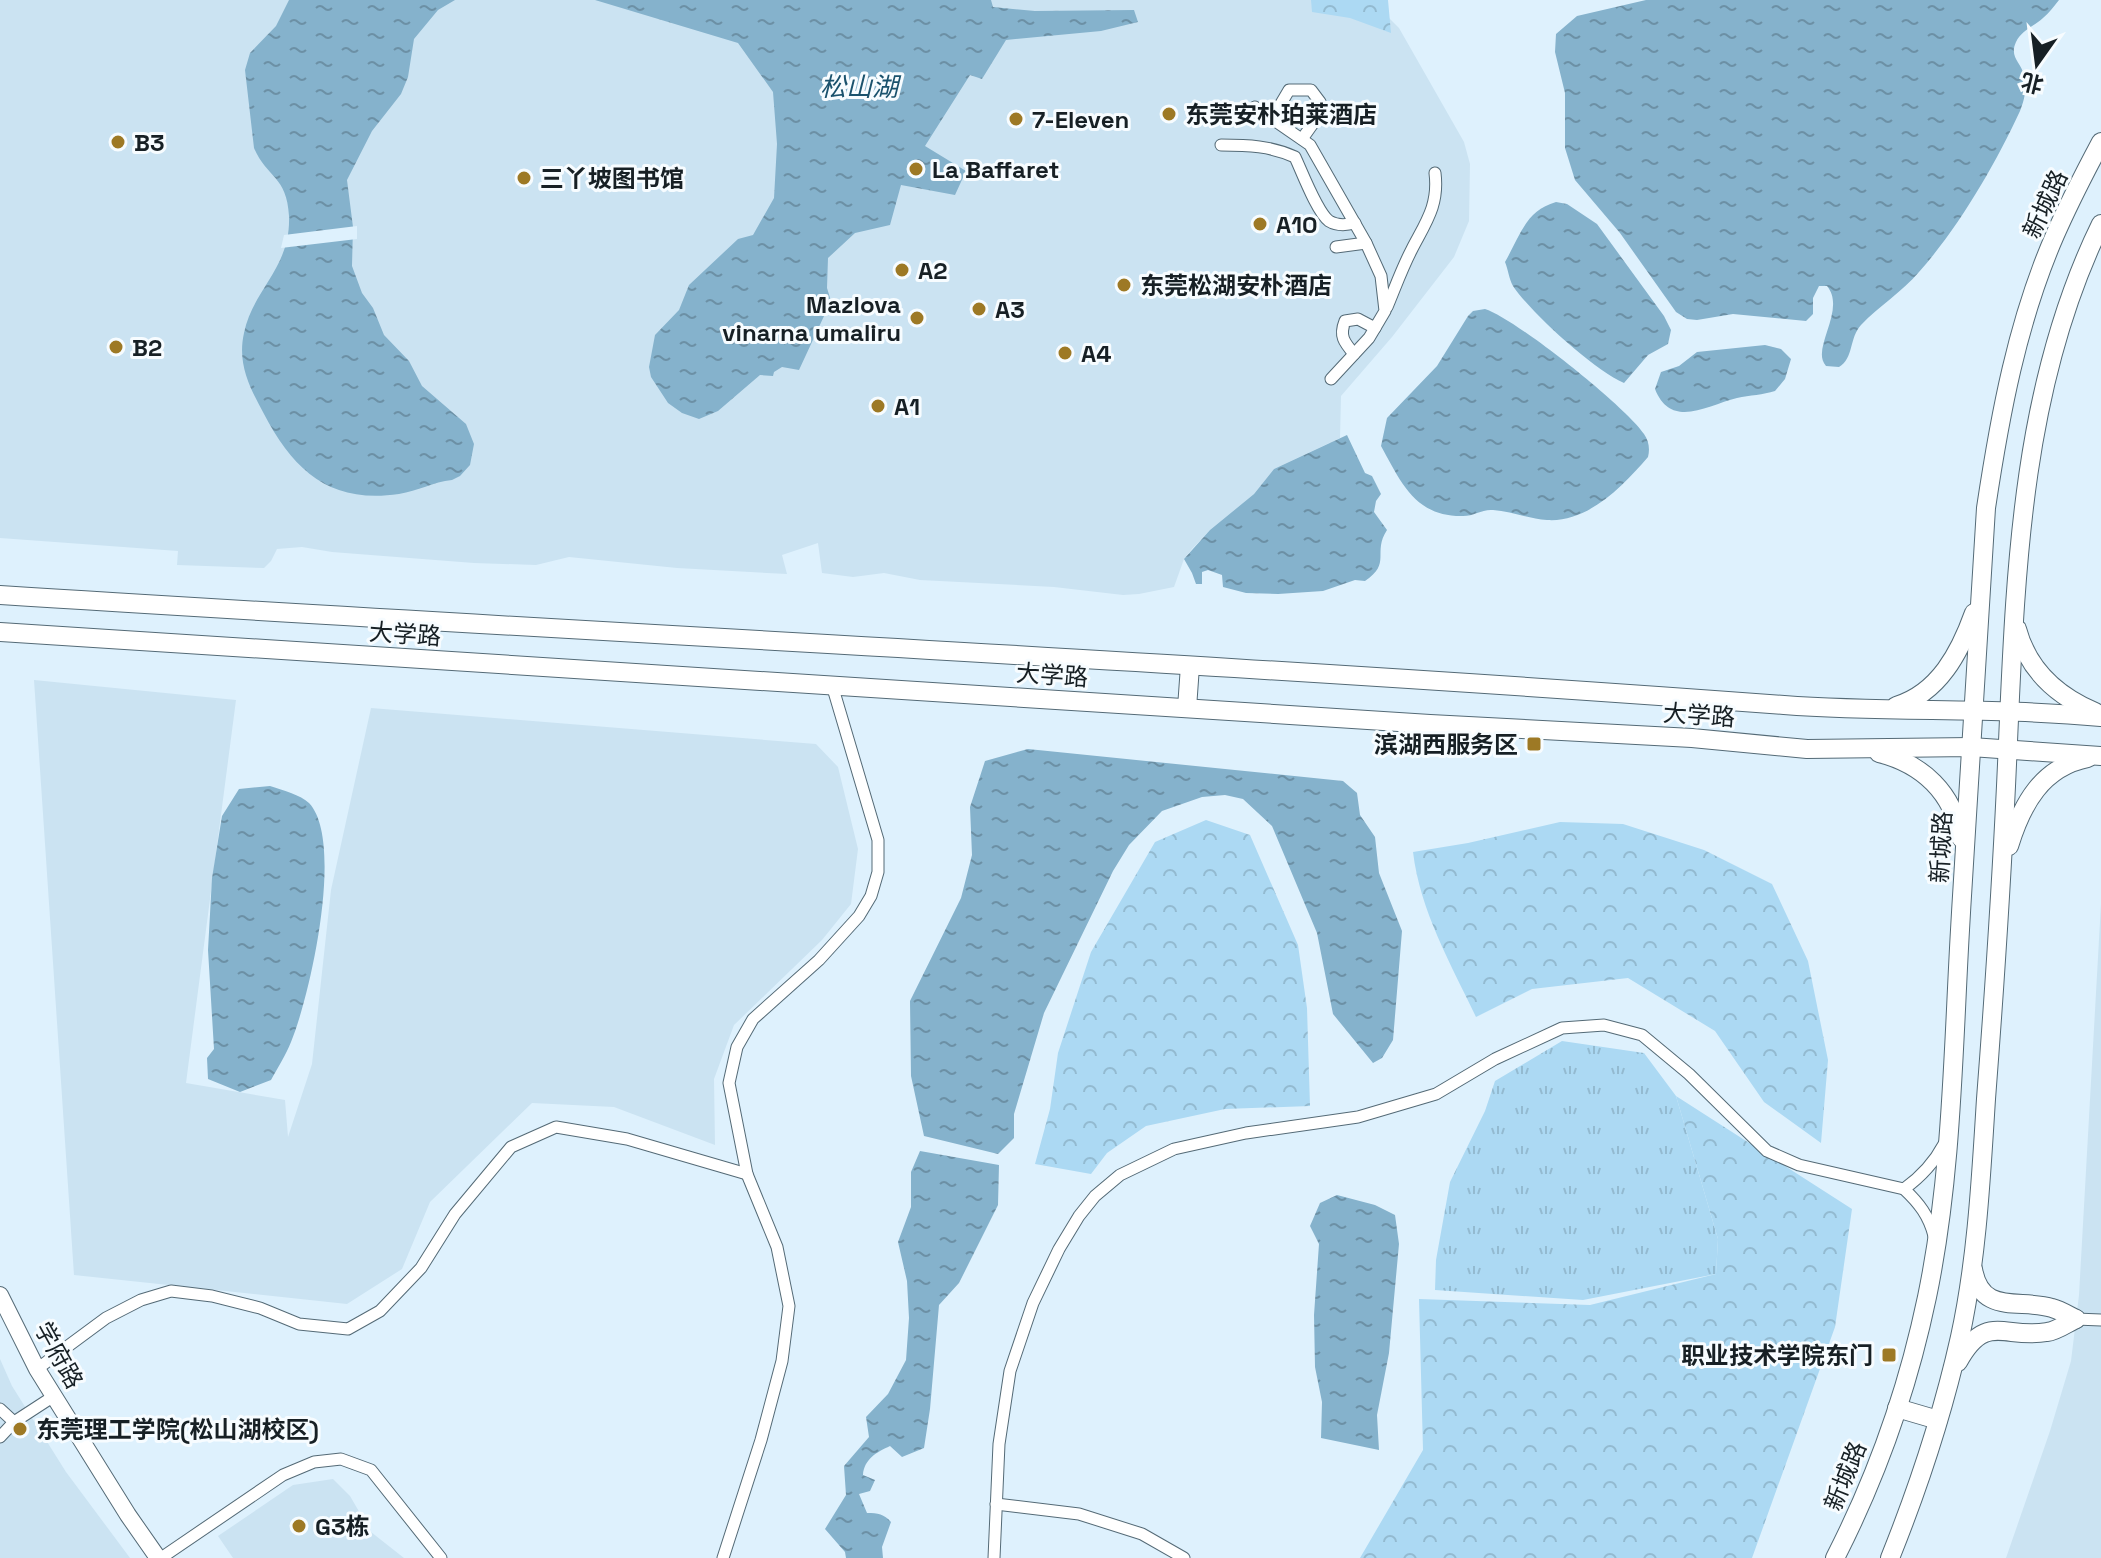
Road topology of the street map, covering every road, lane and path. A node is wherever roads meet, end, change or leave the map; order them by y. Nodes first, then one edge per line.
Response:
1 (1255, 107) dead end
2 (1272, 119) junction
3 (1302, 139) junction
4 (2101, 142) edge
5 (1221, 145) dead end
6 (1435, 173) dead end
7 (1355, 223) junction
8 (2101, 224) edge
9 (1366, 243) junction
10 (1336, 247) dead end
11 (1385, 311) junction
12 (1375, 328) junction
13 (1354, 354) junction
14 (1331, 379) dead end
15 (0, 595) edge
16 (1980, 595) junction
17 (2015, 622) junction
18 (0, 632) edge
19 (1190, 666) junction
20 (832, 685) junction
21 (1187, 708) junction
22 (1882, 709) junction
23 (1973, 710) junction
24 (2008, 712) junction
25 (2101, 716) edge
26 (1971, 747) junction
27 (2007, 747) junction
28 (1852, 749) junction
29 (2100, 756) edge
30 (1964, 866) junction
31 (2000, 880) junction
32 (1948, 1136) junction
33 (747, 1174) junction
34 (1904, 1189) junction
35 (1936, 1241) junction
36 (1972, 1261) junction
37 (0, 1295) edge
38 (2076, 1319) junction
39 (2101, 1320) edge
40 (37, 1369) junction
41 (1949, 1383) junction
42 (54, 1396) junction
43 (1897, 1408) junction
44 (0, 1409) edge
45 (1938, 1420) junction
46 (14, 1422) junction
47 (0, 1437) edge
48 (996, 1504) junction
49 (160, 1558) edge
50 (441, 1558) edge
51 (723, 1558) edge
52 (994, 1558) edge
53 (1184, 1558) edge
54 (1835, 1558) edge
55 (1890, 1558) edge

1 - 2 street
2 - 3 street
2 - 3 street
3 - 7 street
4 - 16 main road, 新城路
5 - 7 street
6 - 11 street
7 - 9 street
8 - 17 main road
9 - 10 street
9 - 11 street
11 - 12 street
12 - 13 street
12 - 13 street
13 - 14 street
15 - 19 main road, 大学路
16 - 22 main road
16 - 23 main road, 新城路
17 - 24 main road
17 - 25 main road
18 - 20 main road, 大学路
19 - 21 main road
19 - 22 main road, 大学路
20 - 21 main road, 大学路
20 - 33 street
21 - 28 main road, 大学路
22 - 23 main road, 大学路
23 - 24 main road, 大学路
23 - 26 main road, 新城路
24 - 25 main road, 大学路
24 - 27 main road
26 - 27 main road, 大学路
26 - 28 main road, 大学路
26 - 30 main road, 新城路
27 - 29 main road, 大学路
27 - 31 main road
28 - 30 main road
29 - 31 main road
30 - 32 main road, 新城路
31 - 36 main road
32 - 34 street
32 - 35 main road, 新城路
33 - 40 street
33 - 51 street
34 - 35 street
34 - 48 street
35 - 43 main road, 新城路
36 - 38 main road
36 - 41 main road
37 - 40 street, 学府路
38 - 39 street
38 - 41 main road
40 - 42 street, 学府路
41 - 45 main road
42 - 46 street
42 - 49 street, 学府路
43 - 45 main road
43 - 54 main road, 新城路
44 - 46 street
45 - 55 main road
46 - 47 street
48 - 52 street
48 - 53 street
49 - 50 street

